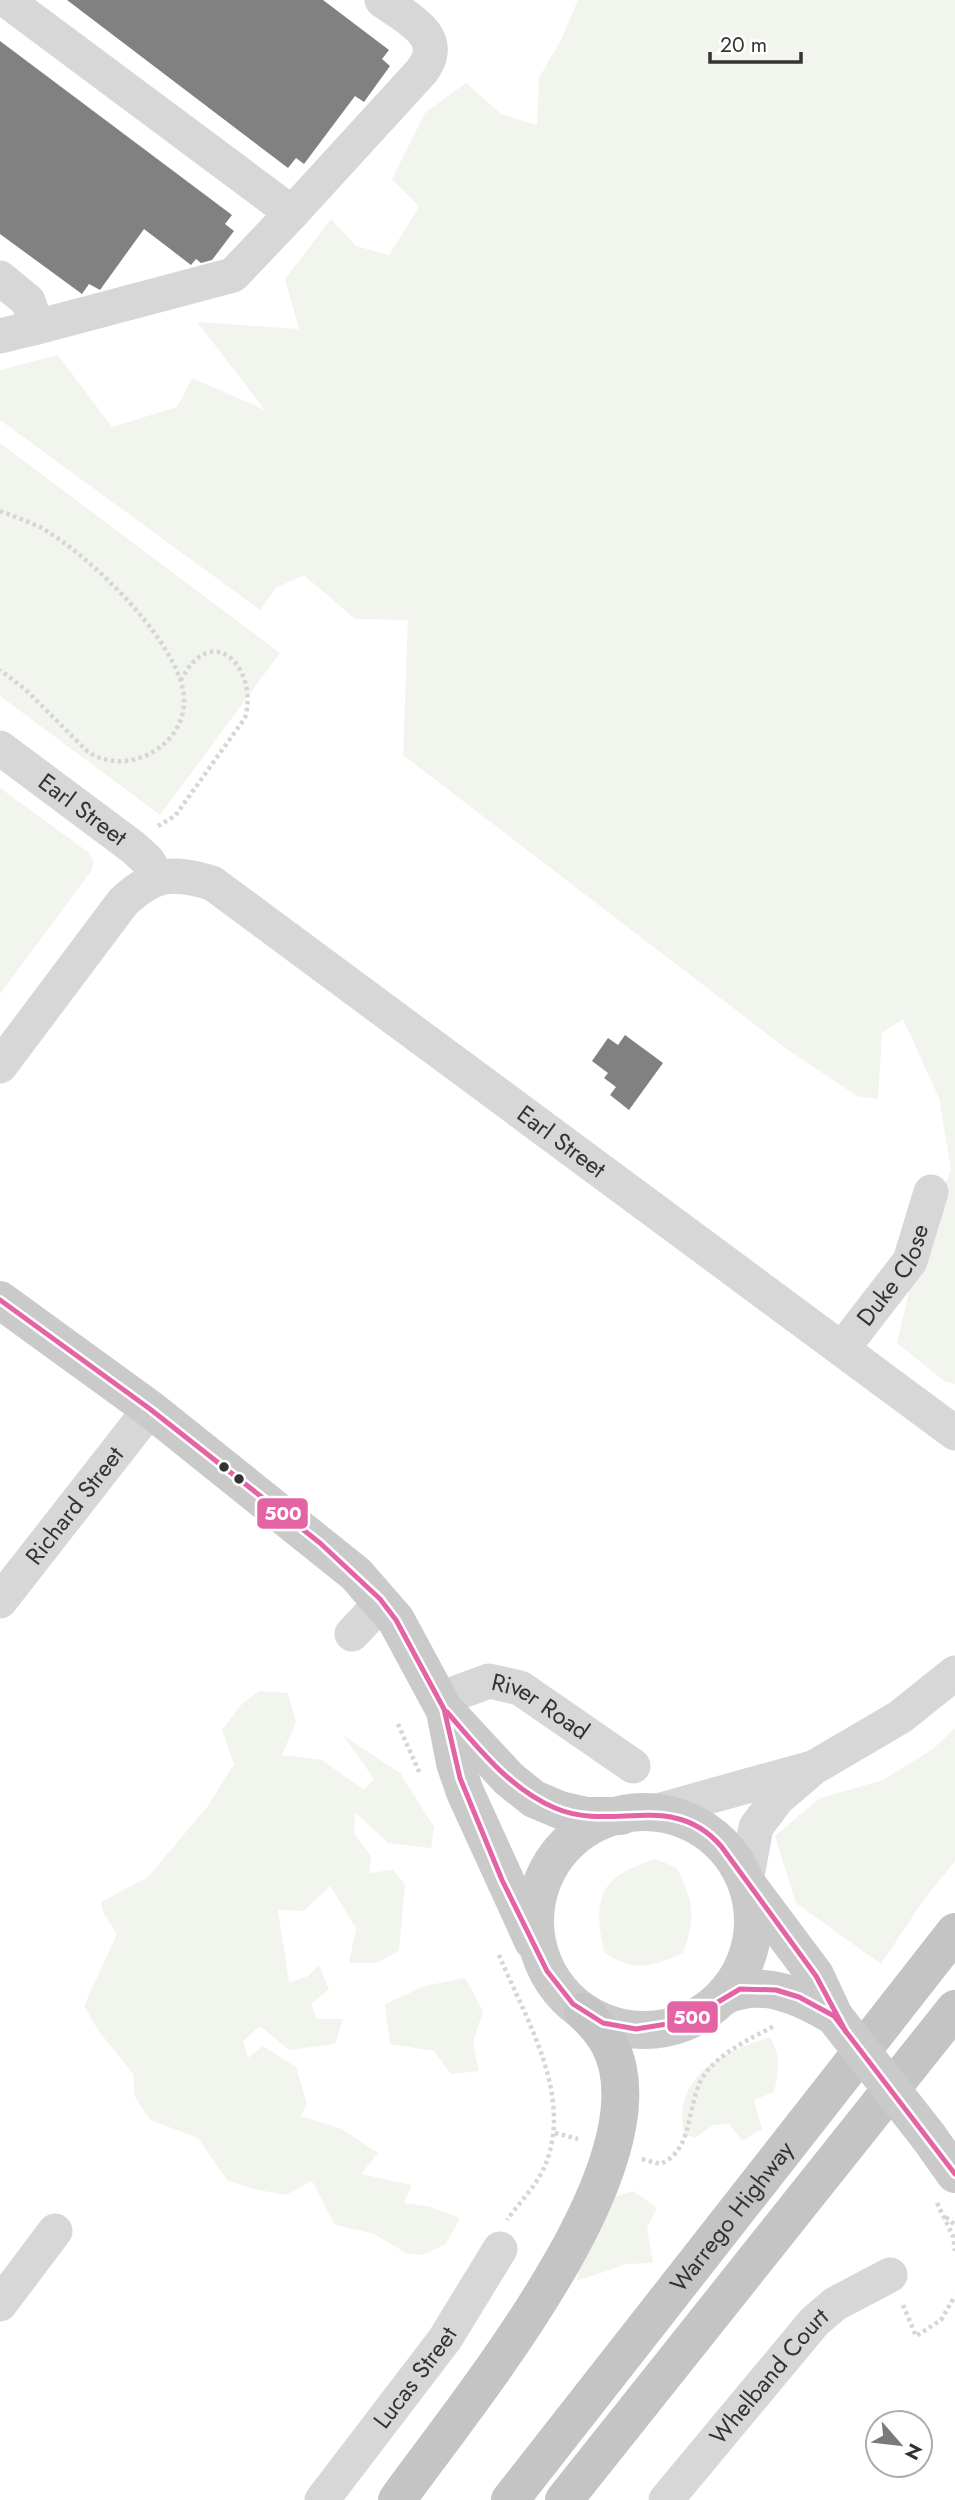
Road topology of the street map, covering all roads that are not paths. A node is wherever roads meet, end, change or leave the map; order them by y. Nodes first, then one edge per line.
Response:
1 (6, 0) edge
2 (382, 0) edge
3 (292, 213) junction
4 (0, 278) edge
5 (37, 327) junction
6 (0, 336) edge
7 (0, 748) edge
8 (157, 877) junction
9 (0, 1066) edge
10 (931, 1192) dead end
11 (0, 1300) edge
12 (842, 1349) junction
13 (150, 1409) junction
14 (955, 1433) edge
15 (0, 1601) edge
16 (382, 1602) junction
17 (352, 1633) dead end
18 (955, 1660) edge
19 (955, 1673) edge
20 (928, 1695) junction
21 (442, 1704) junction
22 (633, 1766) dead end
23 (813, 1768) junction
24 (635, 1814) junction
25 (746, 1882) junction
26 (955, 1931) edge
27 (547, 1971) junction
28 (724, 1996) junction
29 (955, 2009) edge
30 (583, 2012) junction
31 (834, 2016) junction
32 (955, 2174) edge
33 (55, 2231) dead end
34 (503, 2235) road end
35 (890, 2275) road end
36 (0, 2304) edge
37 (322, 2500) edge
38 (397, 2500) edge
39 (510, 2500) edge
40 (564, 2500) edge
41 (666, 2500) edge

1 - 3 street
2 - 3 street
3 - 5 street
4 - 5 street
5 - 6 street
7 - 8 street, Earl Street
8 - 9 street
8 - 12 street, Earl Street
10 - 12 street, Duke Close
11 - 13 main road, River Road
12 - 14 street, Earl Street
13 - 15 street, Richard Street
13 - 16 main road, River Road
16 - 17 street
16 - 21 main road, River Road
18 - 20 street
19 - 20 street
20 - 23 street
21 - 22 street, River Road
21 - 24 main road, River Road
21 - 27 main road, River Road
23 - 24 street
23 - 25 street
24 - 25 main road
24 - 27 main road
25 - 28 main road
25 - 31 main road
26 - 39 highway, Warrego Highway
27 - 30 main road
28 - 30 main road
28 - 31 main road
29 - 40 highway, Warrego Highway
30 - 38 highway
31 - 32 main road, bridge
33 - 36 street
34 - 37 street, Lucas Street
35 - 41 street, Whelband Court

